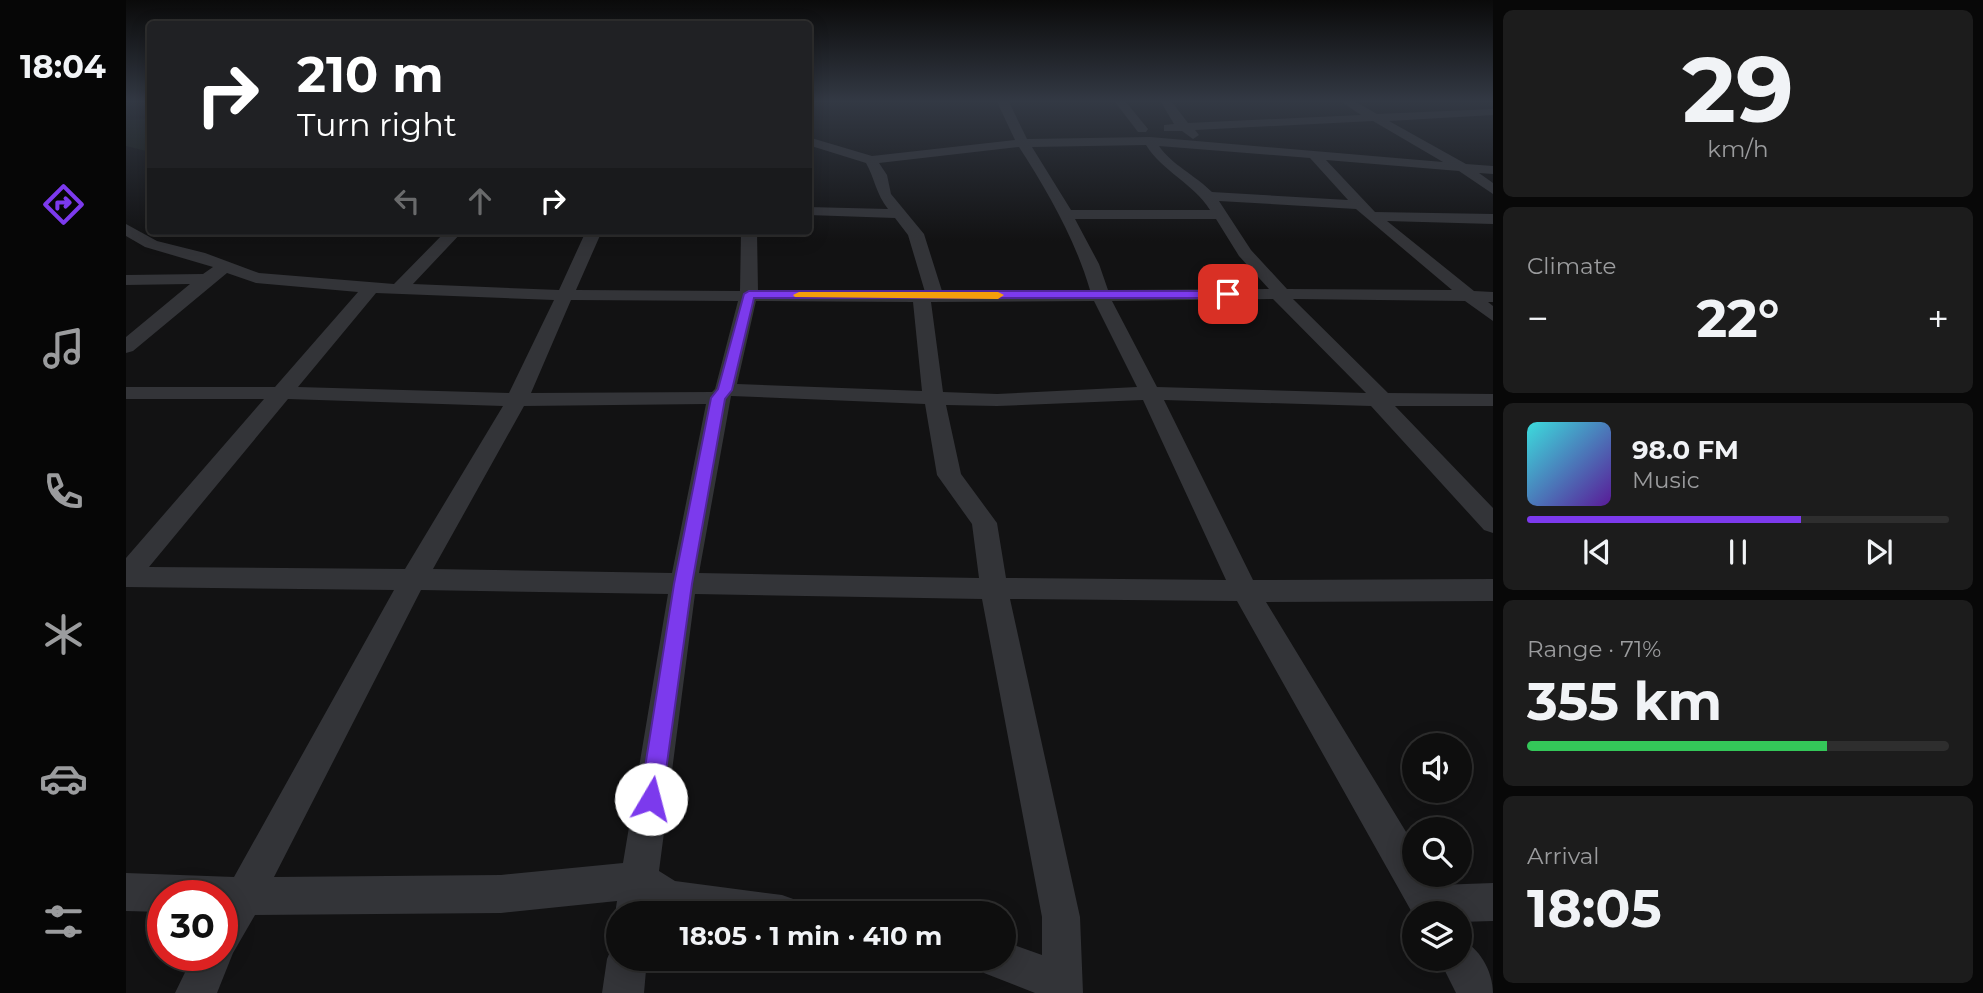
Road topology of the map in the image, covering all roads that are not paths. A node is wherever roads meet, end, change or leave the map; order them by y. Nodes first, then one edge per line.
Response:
1 (833, 148) edge
2 (976, 148) edge
3 (1027, 148) edge
4 (1153, 148) edge
5 (1239, 148) edge
6 (1278, 148) edge
7 (1427, 148) edge
8 (1282, 153) junction
9 (1315, 156) junction
10 (872, 160) junction
11 (1462, 167) junction
12 (1493, 170) edge
13 (1493, 190) edge
14 (1208, 196) junction
15 (1366, 210) junction
16 (812, 211) edge
17 (898, 214) junction
18 (1065, 214) junction
19 (1220, 215) junction
20 (1493, 219) edge
21 (126, 229) edge
22 (451, 235) edge
23 (592, 235) edge
24 (749, 235) edge
25 (226, 266) junction
26 (207, 279) junction
27 (126, 280) edge
28 (371, 288) junction
29 (399, 289) junction
30 (749, 294) junction
31 (1102, 294) junction
32 (563, 295) junction
33 (1278, 295) junction
34 (1466, 295) junction
35 (929, 296) junction
36 (1493, 297) edge
37 (1493, 315) edge
38 (126, 347) edge
39 (126, 393) edge
40 (284, 393) junction
41 (1149, 393) junction
42 (721, 394) junction
43 (935, 398) junction
44 (517, 400) junction
45 (1377, 400) junction
46 (1493, 400) edge
47 (1493, 524) edge
48 (126, 577) edge
49 (414, 578) junction
50 (683, 584) junction
51 (994, 588) junction
52 (1493, 590) edge
53 (1245, 591) junction
54 (126, 892) edge
55 (243, 896) junction
56 (636, 897) edge
57 (676, 901) edge
58 (1426, 901) edge
59 (1493, 902) edge
60 (1472, 904) edge
61 (238, 906) edge
62 (1016, 967) edge
63 (207, 971) edge
64 (625, 971) edge
65 (1466, 971) edge
66 (1061, 987) edge
67 (196, 993) edge
68 (622, 993) edge
69 (1478, 993) edge

1 - 10 street
2 - 10 street
3 - 18 street
4 - 14 street
5 - 8 street
6 - 8 street
7 - 11 street
8 - 9 street
9 - 11 street
9 - 15 street
10 - 17 street
11 - 12 street
11 - 13 street
14 - 15 street
14 - 19 street
15 - 20 street
15 - 34 street
16 - 17 street
17 - 35 street
18 - 19 street
18 - 31 street
19 - 33 street
21 - 25 street
22 - 29 street
23 - 32 street
24 - 30 street
25 - 26 street
25 - 28 street
26 - 27 street
26 - 38 street
28 - 29 street
28 - 40 street
29 - 32 street
30 - 32 street
30 - 35 street
30 - 42 street
31 - 33 street
31 - 35 street
31 - 41 street
32 - 44 street
33 - 34 street
33 - 45 street
34 - 36 street
34 - 37 street
35 - 43 street
39 - 40 street
40 - 44 street
40 - 48 street
41 - 43 street
41 - 45 street
41 - 53 street
42 - 43 street
42 - 44 street
42 - 50 street
43 - 51 street
44 - 49 street
45 - 46 street
45 - 47 street
48 - 49 street
49 - 50 street
49 - 55 street
50 - 51 street
50 - 56 street
51 - 53 street
51 - 66 street
52 - 53 street
53 - 58 street
54 - 55 street
55 - 56 street
55 - 61 street
56 - 57 street
59 - 60 street
62 - 66 street
63 - 67 street
64 - 68 street
65 - 69 street

